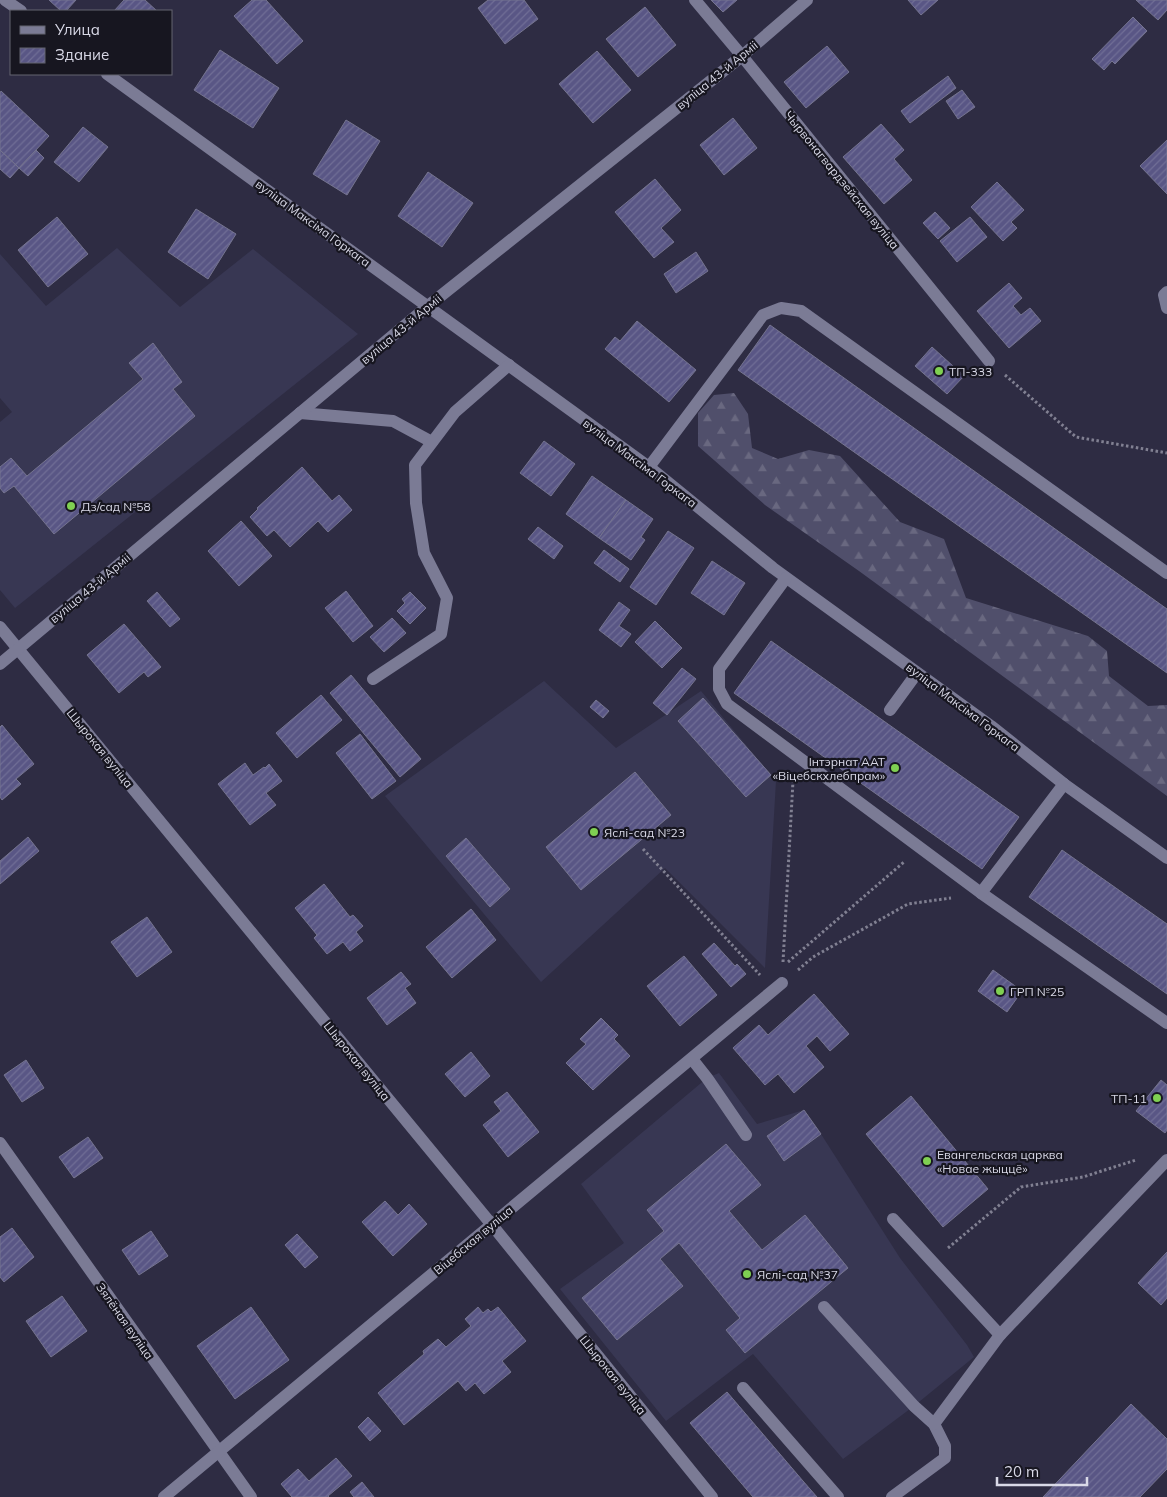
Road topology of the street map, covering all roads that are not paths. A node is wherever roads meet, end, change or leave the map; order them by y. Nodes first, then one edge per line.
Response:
1 (5, 0) edge
2 (695, 0) edge
3 (807, 0) edge
4 (20, 10) edge
5 (742, 56) junction
6 (108, 75) edge
7 (1167, 292) edge
8 (428, 306) junction
9 (1167, 308) edge
10 (989, 361) road end
11 (509, 365) junction
12 (300, 413) junction
13 (432, 442) junction
14 (648, 467) junction
15 (1167, 573) edge
16 (786, 578) junction
17 (0, 627) edge
18 (18, 648) junction
19 (0, 664) edge
20 (917, 672) junction
21 (373, 679) dead end
22 (890, 710) dead end
23 (1064, 784) junction
24 (1167, 858) edge
25 (981, 893) junction
26 (778, 986) road end
27 (1167, 1023) edge
28 (692, 1059) junction
29 (746, 1135) dead end
30 (0, 1144) edge
31 (1167, 1160) edge
32 (893, 1219) dead end
33 (492, 1225) junction
34 (824, 1307) dead end
35 (1000, 1335) junction
36 (743, 1388) dead end
37 (934, 1424) junction
38 (218, 1451) junction
39 (164, 1497) edge
40 (252, 1497) edge
41 (712, 1497) edge
42 (838, 1497) edge
43 (892, 1497) edge

1 - 4 street
2 - 5 street, Чырвонагвардзейская вуліца
3 - 5 street, вуліца 43-й Арміі
5 - 8 street, вуліца 43-й Арміі
5 - 10 street, Чырвонагвардзейская вуліца
6 - 8 street, вуліца Максіма Горкага
7 - 9 street
8 - 11 street, вуліца Максіма Горкага
8 - 12 street, вуліца 43-й Арміі
11 - 13 street
11 - 14 street, вуліца Максіма Горкага
12 - 13 street
12 - 18 street, вуліца 43-й Арміі
13 - 21 street
14 - 15 street
14 - 16 street, вуліца Максіма Горкага
16 - 20 street, вуліца Максіма Горкага
16 - 25 street
17 - 18 street, Шырокая вуліца
18 - 19 street, вуліца 43-й Арміі
18 - 33 street, Шырокая вуліца
20 - 22 street
20 - 23 street, вуліца Максіма Горкага
23 - 24 street, вуліца Максіма Горкага
23 - 25 street
25 - 27 street
26 - 28 street, Віцебская вуліца
28 - 29 street
28 - 33 street, Віцебская вуліца
30 - 38 street, Зялёная вуліца
31 - 35 street
32 - 35 street
33 - 38 street, Віцебская вуліца
33 - 41 street, Шырокая вуліца
34 - 37 street
35 - 37 street
36 - 42 street
37 - 43 street
38 - 39 street, Віцебская вуліца
38 - 40 street, Зялёная вуліца

